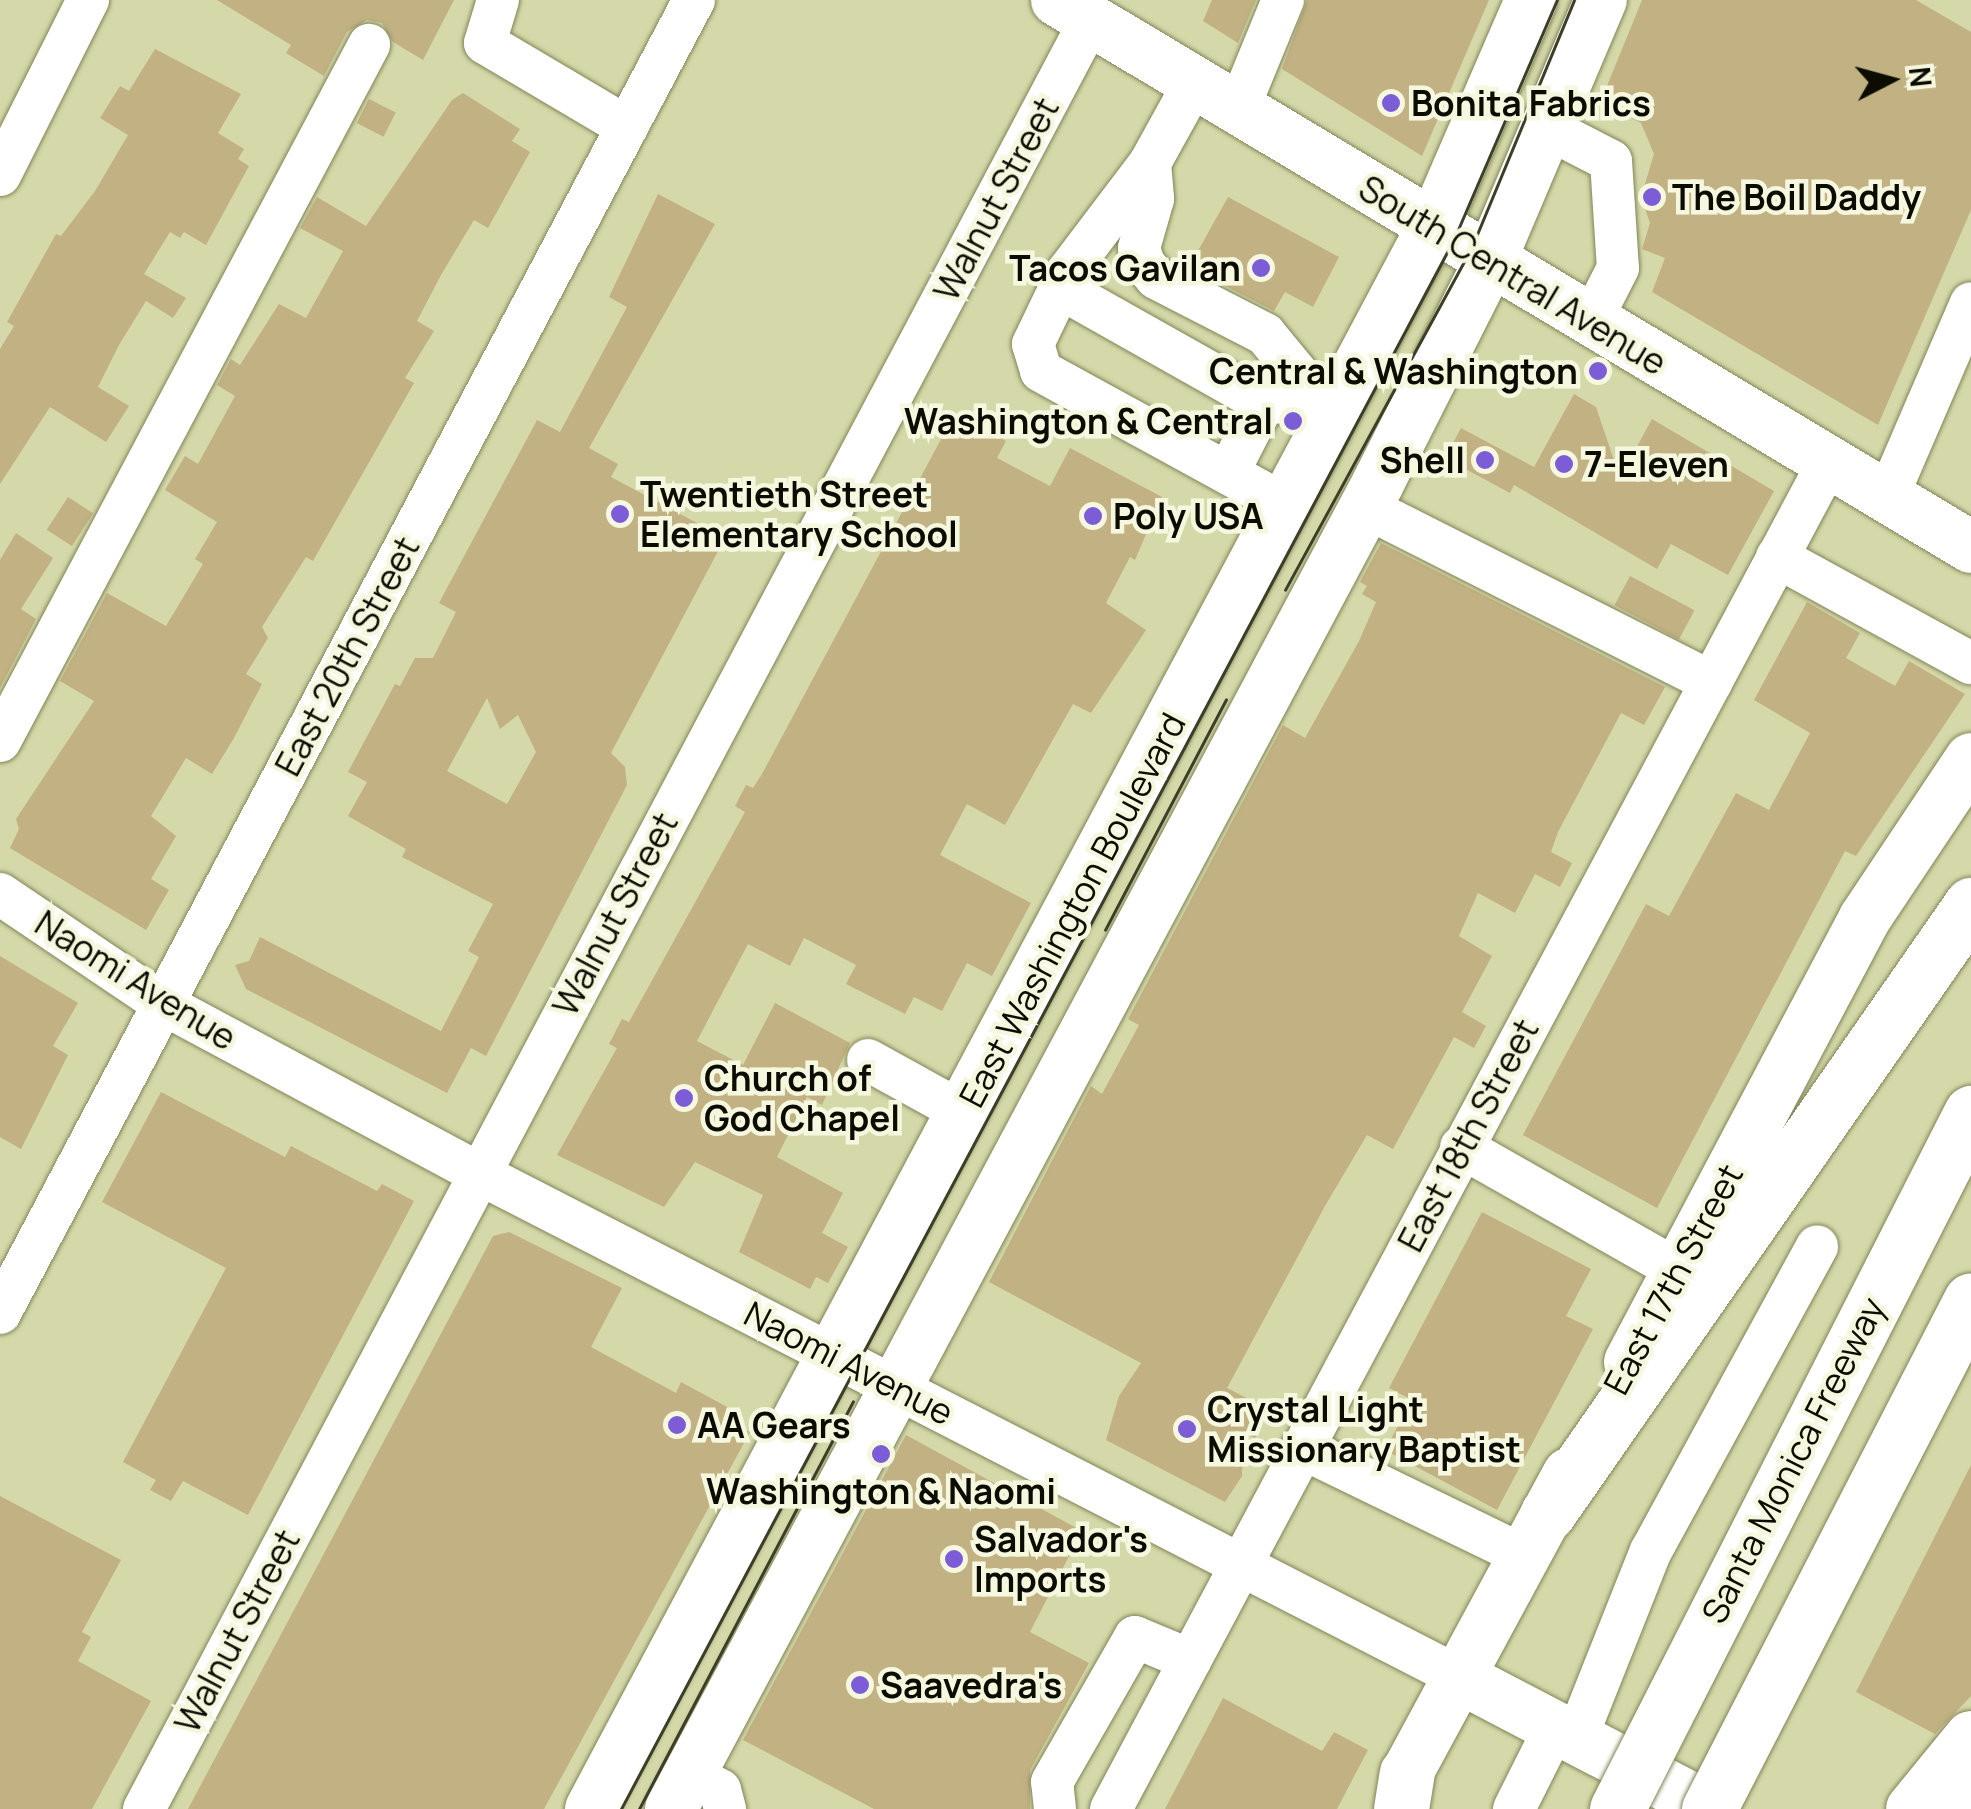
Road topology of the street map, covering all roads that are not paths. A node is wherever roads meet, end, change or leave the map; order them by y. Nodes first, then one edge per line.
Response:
1 (88, 0) edge
2 (498, 0) edge
3 (694, 0) edge
4 (1284, 0) edge
5 (1531, 0) edge
6 (1601, 0) edge
7 (1073, 11) edge
8 (369, 45) dead end
9 (1193, 85) junction
10 (1237, 112) junction
11 (627, 126) junction
12 (1547, 128) junction
13 (1150, 163) junction
14 (0, 175) edge
15 (1433, 227) junction
16 (1490, 262) junction
17 (1144, 264) junction
18 (1071, 287) junction
19 (1971, 303) edge
20 (1591, 321) junction
21 (1297, 411) junction
22 (1828, 463) junction
23 (1228, 473) junction
24 (1887, 498) junction
25 (1286, 504) junction
26 (1364, 508) junction
27 (1971, 547) edge
28 (1777, 557) junction
29 (1971, 663) edge
30 (1711, 682) junction
31 (0, 741) edge
32 (1971, 759) edge
33 (0, 894) edge
34 (1971, 905) edge
35 (163, 1004) junction
36 (868, 1060) dead end
37 (1971, 1112) edge
38 (964, 1113) junction
39 (1461, 1147) junction
40 (478, 1174) junction
41 (1817, 1246) dead end
42 (1678, 1271) junction
43 (1971, 1300) edge
44 (0, 1313) edge
45 (836, 1356) junction
46 (896, 1388) junction
47 (1302, 1448) junction
48 (1536, 1535) junction
49 (1241, 1564) junction
50 (1190, 1660) junction
51 (1457, 1676) junction
52 (1566, 1733) junction
53 (1971, 1736) edge
54 (1971, 1784) edge
55 (1054, 1796) edge
56 (695, 1797) edge
57 (1400, 1797) edge
58 (144, 1809) edge
59 (591, 1809) edge
60 (1111, 1809) edge
61 (1514, 1809) edge
62 (1618, 1809) edge
63 (1710, 1809) edge
64 (1912, 1809) edge
65 (1956, 1809) edge

1 - 14 street
2 - 11 street
3 - 11 street, East 20th Street
4 - 10 street
5 - 15 main road, East Washington Boulevard
6 - 12 main road, East Washington Boulevard
7 - 9 main road, South Central Avenue
7 - 40 street, Walnut Street
8 - 31 street
9 - 10 main road, South Central Avenue
9 - 13 street
10 - 15 main road, South Central Avenue
11 - 35 street, East 20th Street
12 - 16 main road, East Washington Boulevard
12 - 20 street
13 - 17 street
13 - 18 street
15 - 16 main road, South Central Avenue
15 - 21 main road, East Washington Boulevard
16 - 20 main road, South Central Avenue
16 - 26 main road, East Washington Boulevard
17 - 18 street
17 - 21 street
18 - 21 street
18 - 23 street
19 - 24 street
20 - 22 main road, South Central Avenue
21 - 23 street
21 - 25 main road, East Washington Boulevard
22 - 24 main road, South Central Avenue
22 - 28 street, East 18th Street
23 - 25 street
24 - 27 main road, South Central Avenue
25 - 38 main road, East Washington Boulevard
26 - 30 street
26 - 46 main road, East Washington Boulevard
28 - 29 street
28 - 30 street, East 18th Street
30 - 39 street, East 18th Street
32 - 42 main road, East 17th Street
33 - 35 street, Naomi Avenue
34 - 48 highway
35 - 40 street, Naomi Avenue
35 - 44 street, East 20th Street
36 - 38 street
37 - 62 highway, Santa Monica Freeway, bridge
38 - 45 main road, East Washington Boulevard
39 - 42 street
39 - 47 street, East 18th Street
40 - 45 street, Naomi Avenue
40 - 58 street, Walnut Street
41 - 52 street
42 - 48 main road, East 17th Street
43 - 63 highway, bridge
45 - 46 street, Naomi Avenue
45 - 59 main road, East Washington Boulevard
46 - 49 street, Naomi Avenue
46 - 56 main road, East Washington Boulevard
47 - 48 street
47 - 49 street, East 18th Street
48 - 51 main road, East 17th Street
49 - 50 street, East 18th Street
49 - 51 street, Naomi Avenue
50 - 55 street
50 - 60 street, East 18th Street
51 - 52 main road, Naomi Avenue
51 - 57 main road, East 17th Street
52 - 61 street
52 - 63 main road, Naomi Avenue
53 - 64 main road
54 - 65 street

